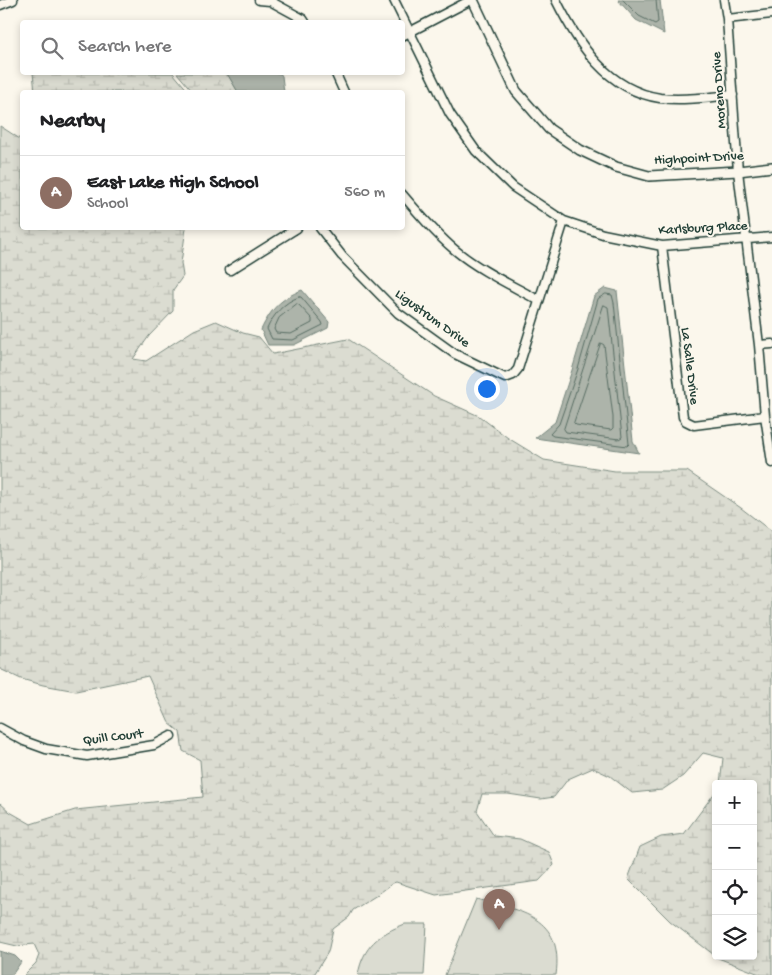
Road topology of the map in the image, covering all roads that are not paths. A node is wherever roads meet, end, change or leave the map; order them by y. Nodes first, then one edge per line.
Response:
1 (13, 0) edge
2 (258, 0) edge
3 (394, 0) edge
4 (472, 0) edge
5 (556, 0) edge
6 (724, 0) edge
7 (0, 5) edge
8 (772, 14) edge
9 (303, 20) edge
10 (405, 20) edge
11 (727, 20) junction
12 (405, 21) edge
13 (411, 32) junction
14 (405, 35) edge
15 (336, 75) edge
16 (343, 90) edge
17 (733, 95) junction
18 (772, 167) edge
19 (738, 171) junction
20 (405, 198) edge
21 (564, 221) junction
22 (294, 230) edge
23 (322, 230) edge
24 (772, 237) edge
25 (745, 240) junction
26 (662, 246) junction
27 (230, 270) dead end
28 (538, 300) junction
29 (772, 344) edge
30 (759, 345) junction
31 (765, 416) junction
32 (772, 463) edge
33 (0, 728) edge
34 (171, 736) dead end

1 - 7 street
2 - 9 street
3 - 10 street, Karlsburg Place
4 - 13 street
4 - 19 street, Highpoint Drive
5 - 17 street
6 - 11 street, Moreno Drive
8 - 11 street
11 - 17 street, Moreno Drive
12 - 13 street, Karlsburg Place
13 - 14 street
13 - 21 street, Karlsburg Place
15 - 16 street
17 - 19 street, Moreno Drive
18 - 19 street, Highpoint Drive
19 - 25 street, Moreno Drive
20 - 28 street
21 - 26 street, Karlsburg Place
21 - 28 street, Ligustrum Drive
22 - 27 street
23 - 28 street, Ligustrum Drive
24 - 25 street, Karlsburg Place
25 - 26 street, Karlsburg Place
25 - 30 street, Moreno Drive
26 - 31 street, La Salle Drive
29 - 30 street
30 - 31 street, Moreno Drive
31 - 32 street
33 - 34 street, Quill Court

